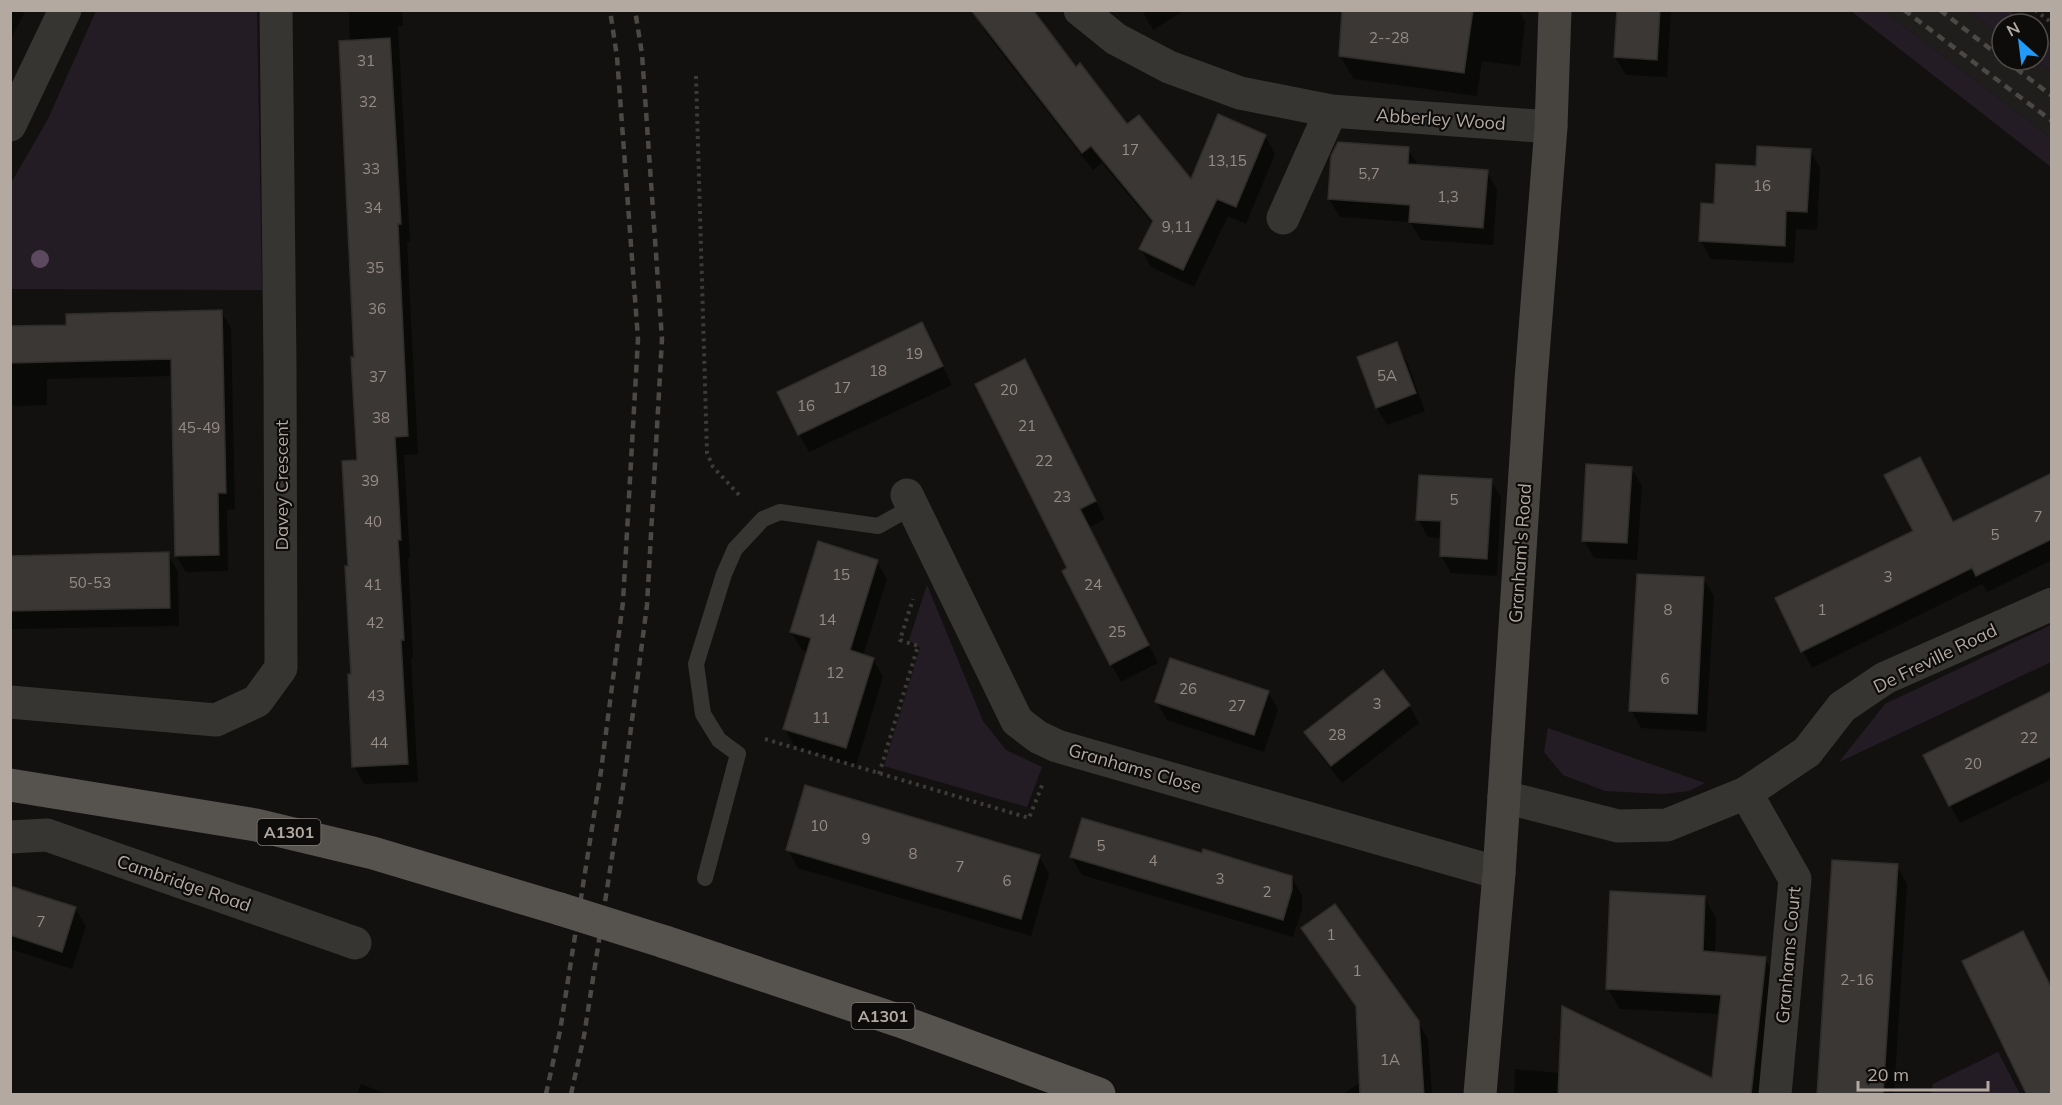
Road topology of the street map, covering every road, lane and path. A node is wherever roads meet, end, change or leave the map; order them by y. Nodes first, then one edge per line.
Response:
1 (65, 10) edge
2 (276, 10) edge
3 (1080, 10) edge
4 (1555, 10) edge
5 (2036, 10) edge
6 (2052, 23) edge
7 (696, 76) dead end
8 (1331, 111) junction
9 (10, 125) edge
10 (1551, 127) junction
11 (1283, 218) dead end
12 (910, 501) joint
13 (762, 519) junction
14 (934, 553) junction
15 (2052, 604) edge
16 (10, 702) edge
17 (1057, 746) junction
18 (738, 754) junction
19 (879, 774) junction
20 (10, 785) edge
21 (1746, 793) junction
22 (1504, 797) junction
23 (10, 837) edge
24 (1499, 873) junction
25 (705, 878) dead end
26 (355, 943) dead end
27 (1099, 1095) edge
28 (1480, 1095) edge
29 (1776, 1095) edge

1 - 9 street
2 - 16 street, Davey Crescent
3 - 8 street, Abberley Wood
4 - 10 street, Granham's Road
5 - 6 path
7 - 13 path
8 - 10 street, Abberley Wood
8 - 11 street
10 - 22 street, Granham's Road
12 - 13 lane
12 - 14 street, Granhams Close
13 - 18 lane
14 - 17 street, Granhams Close
14 - 19 path
15 - 21 street, De Freville Road
17 - 19 path
17 - 24 street, Granhams Close
18 - 19 path
18 - 25 lane
20 - 27 main road, A1301, bridge
21 - 22 street, De Freville Road
21 - 29 street, Granhams Court
22 - 24 street, Granham's Road
23 - 26 street, Cambridge Road
24 - 28 street, Granham's Road

